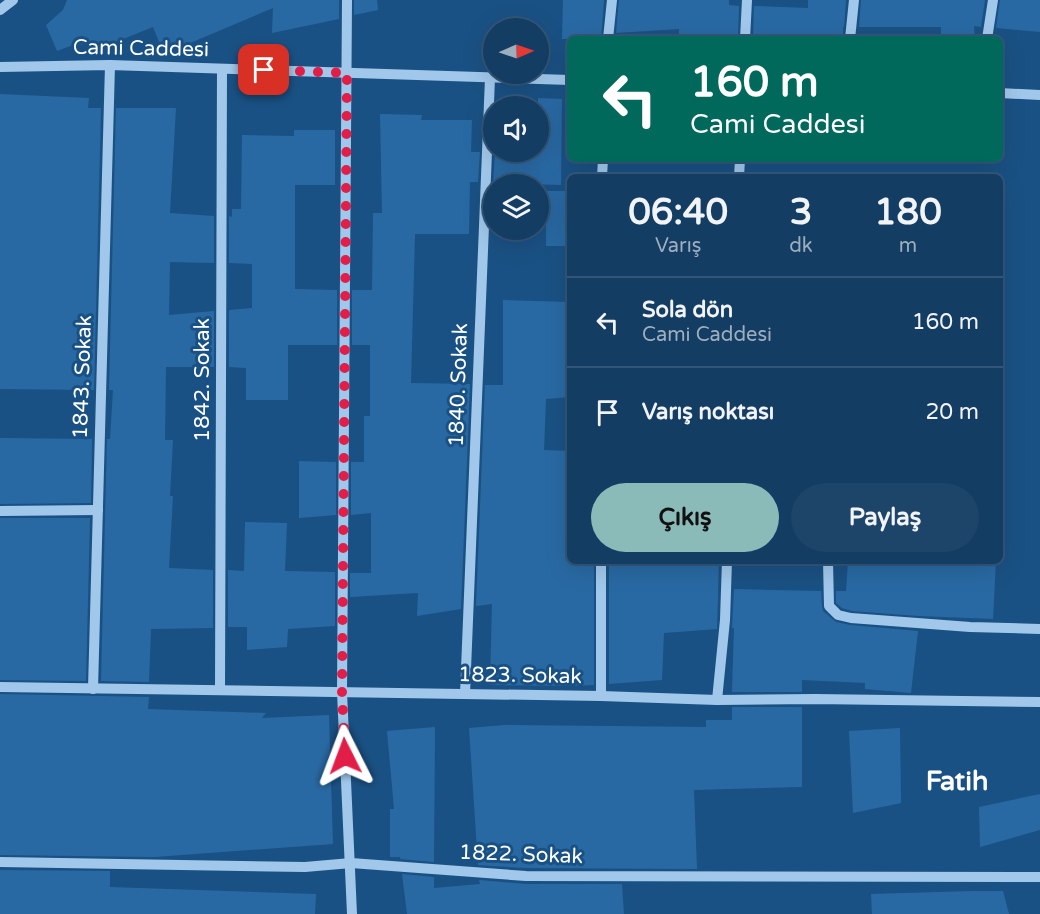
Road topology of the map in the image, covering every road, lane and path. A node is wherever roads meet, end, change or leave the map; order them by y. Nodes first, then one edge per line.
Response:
1 (13, 0) edge
2 (347, 0) edge
3 (612, 0) edge
4 (747, 0) edge
5 (854, 0) edge
6 (993, 0) edge
7 (0, 10) edge
8 (608, 36) edge
9 (745, 36) edge
10 (850, 36) edge
11 (987, 36) edge
12 (110, 65) junction
13 (0, 67) edge
14 (222, 69) junction
15 (347, 73) junction
16 (483, 78) edge
17 (549, 79) edge
18 (567, 80) edge
19 (490, 84) edge
20 (1003, 93) edge
21 (1040, 95) edge
22 (98, 510) junction
23 (0, 511) edge
24 (602, 564) edge
25 (727, 564) edge
26 (828, 564) edge
27 (1040, 628) edge
28 (0, 687) edge
29 (93, 689) junction
30 (220, 690) junction
31 (342, 692) junction
32 (465, 694) junction
33 (601, 696) junction
34 (717, 700) junction
35 (1040, 702) edge
36 (0, 862) edge
37 (351, 863) junction
38 (1040, 877) edge
39 (352, 914) edge

1 - 7 street
2 - 15 street
3 - 8 street
4 - 9 street
5 - 10 street
6 - 11 street
12 - 13 street, Cami Caddesi
12 - 14 street, Cami Caddesi
12 - 22 street, 1843. Sokak
14 - 15 street, Cami Caddesi
14 - 30 street, 1842. Sokak
15 - 16 street, Cami Caddesi
15 - 31 street
17 - 18 street, Cami Caddesi
19 - 32 street, 1840. Sokak
20 - 21 street
22 - 23 street
22 - 29 street, 1843. Sokak
24 - 33 street
25 - 34 street
26 - 27 street
28 - 29 street, 1823. Sokak
29 - 30 street, 1823. Sokak
30 - 31 street, 1823. Sokak
31 - 32 street, 1823. Sokak
31 - 37 street
32 - 33 street, 1823. Sokak
33 - 34 street, 1823. Sokak
34 - 35 street, 1823. Sokak
36 - 37 street, 1822. Sokak
37 - 38 street, 1822. Sokak
37 - 39 street

